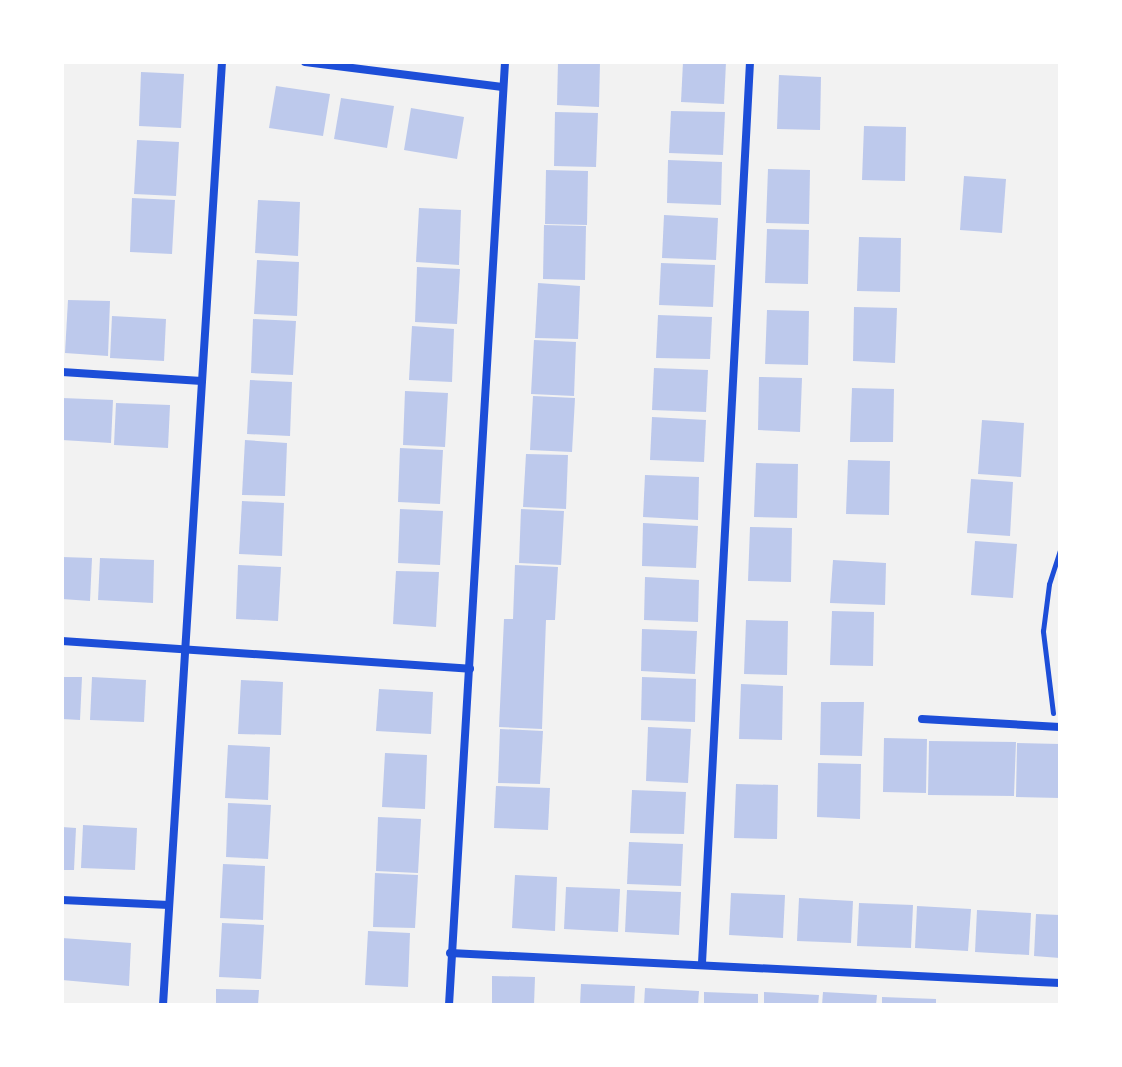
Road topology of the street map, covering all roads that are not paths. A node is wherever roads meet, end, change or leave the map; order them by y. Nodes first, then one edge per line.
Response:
1 (222, 62) edge
2 (305, 62) edge
3 (505, 62) edge
4 (750, 62) edge
5 (502, 87) junction
6 (62, 372) edge
7 (202, 381) junction
8 (62, 641) edge
9 (187, 649) junction
10 (470, 669) junction
11 (922, 719) dead end
12 (1057, 726) edge
13 (62, 900) edge
14 (169, 905) junction
15 (450, 953) junction
16 (702, 963) junction
17 (1060, 983) edge
18 (163, 1005) edge
19 (449, 1005) edge

1 - 7 street
2 - 5 street
3 - 5 street
4 - 16 street
5 - 10 street
6 - 7 street
7 - 9 street
8 - 9 street
9 - 10 street
9 - 14 street
10 - 15 street
11 - 12 street
13 - 14 street
14 - 18 street
15 - 16 street
15 - 19 street
16 - 17 street

